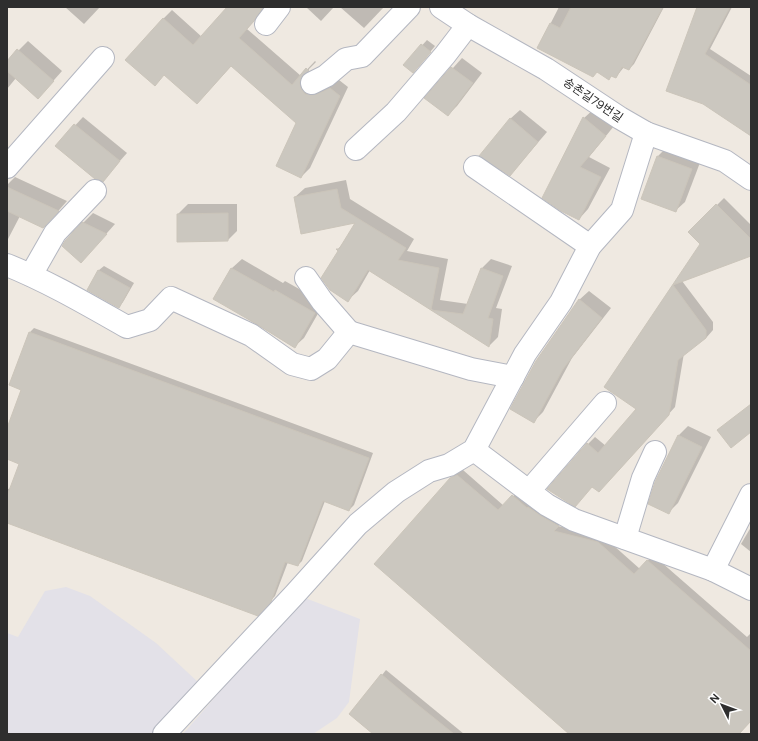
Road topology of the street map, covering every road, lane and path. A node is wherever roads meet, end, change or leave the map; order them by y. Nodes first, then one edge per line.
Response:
1 (409, 7) edge
2 (441, 7) edge
3 (468, 25) junction
4 (103, 58) dead end
5 (312, 83) dead end
6 (646, 133) junction
7 (356, 149) dead end
8 (7, 167) edge
9 (475, 167) dead end
10 (751, 179) edge
11 (94, 191) dead end
12 (590, 246) junction
13 (7, 265) edge
14 (32, 275) junction
15 (306, 278) dead end
16 (349, 332) junction
17 (513, 377) junction
18 (605, 403) dead end
19 (474, 450) junction
20 (655, 452) dead end
21 (529, 491) junction
22 (751, 495) edge
23 (625, 538) junction
24 (713, 570) junction
25 (751, 589) edge
26 (164, 734) edge

1 - 5 street
2 - 3 street, 송촌길79번길
3 - 6 street, 송촌길79번길
3 - 7 street
4 - 8 street
6 - 10 street, 송촌길79번길
6 - 12 street
9 - 12 street
11 - 14 street
12 - 17 street
13 - 14 street
14 - 16 street
15 - 16 street
16 - 17 street
17 - 19 street
18 - 21 street
19 - 21 street
19 - 26 street
20 - 23 street
21 - 23 street
22 - 24 street
23 - 24 street
24 - 25 street

